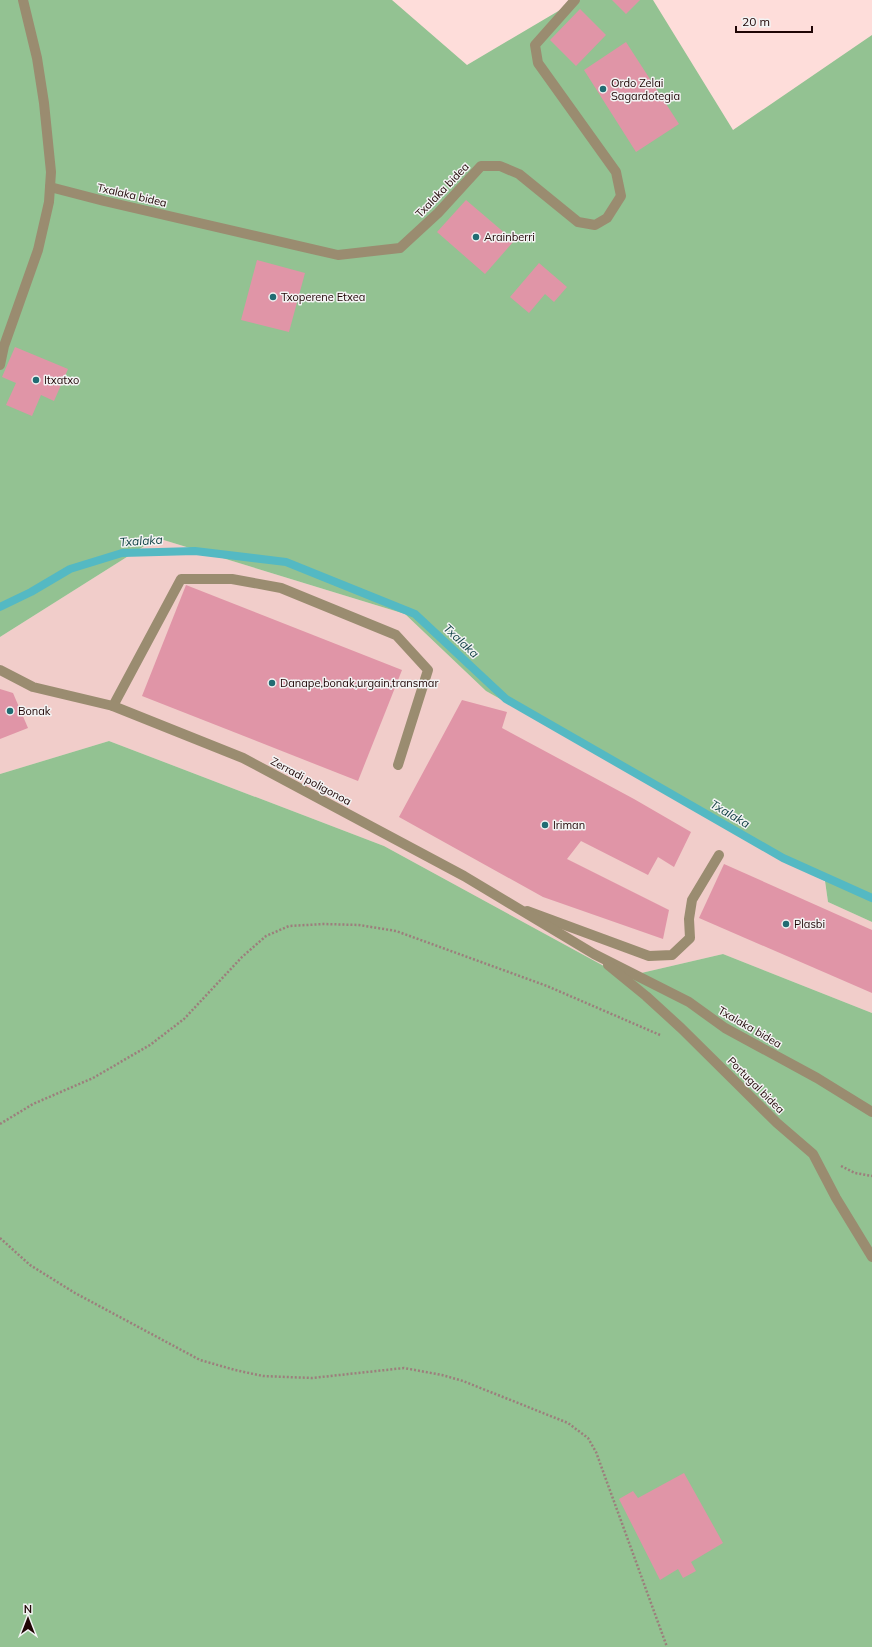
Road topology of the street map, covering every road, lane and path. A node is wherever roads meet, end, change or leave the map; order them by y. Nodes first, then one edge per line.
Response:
1 (23, 0) edge
2 (575, 0) edge
3 (50, 187) junction
4 (0, 365) edge
5 (0, 670) edge
6 (113, 706) junction
7 (398, 765) dead end
8 (719, 855) dead end
9 (518, 908) junction
10 (594, 954) junction
11 (665, 1037) dead end
12 (872, 1112) edge
13 (0, 1124) edge
14 (0, 1238) edge
15 (872, 1257) edge
16 (667, 1647) edge

1 - 3 street
2 - 3 street, Txalaka bidea
3 - 4 street
5 - 6 street, Zerradi poligonoa
6 - 7 street
6 - 9 street, Zerradi poligonoa
8 - 9 street
9 - 10 street, Zerradi poligonoa
10 - 12 street, Txalaka bidea
10 - 15 street, Portugal bidea
11 - 13 path
14 - 16 path

